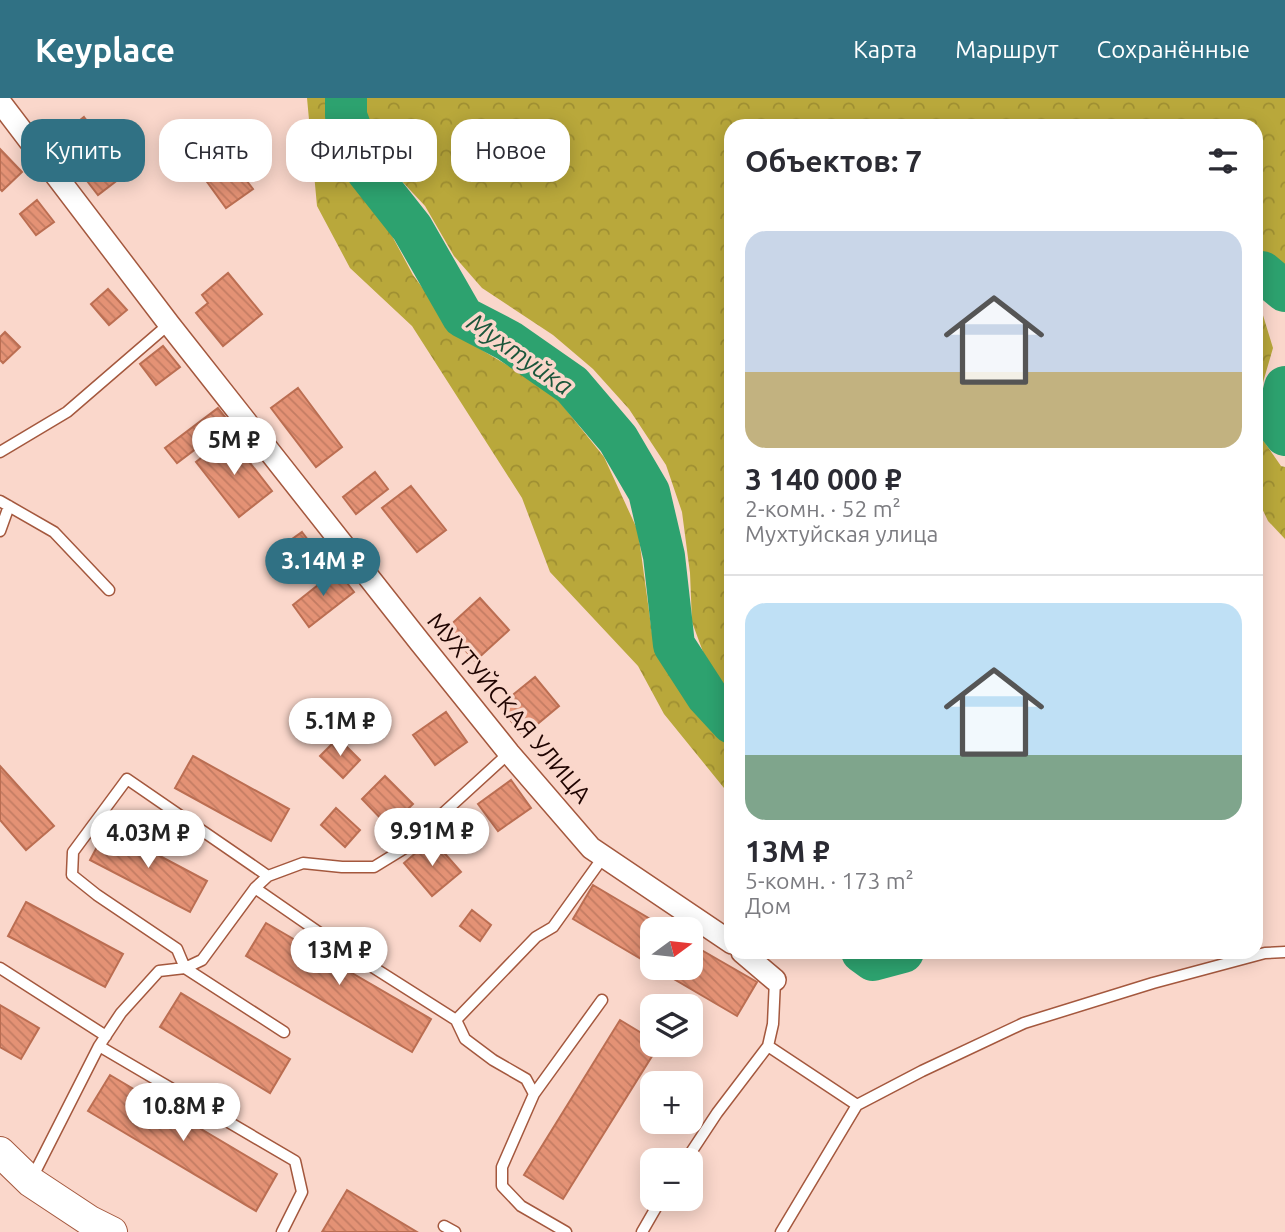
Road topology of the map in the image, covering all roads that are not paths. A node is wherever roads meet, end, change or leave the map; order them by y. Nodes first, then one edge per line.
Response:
1 (0, 102) edge
2 (169, 324) junction
3 (0, 452) edge
4 (4, 504) edge
5 (0, 531) edge
6 (109, 590) dead end
7 (509, 752) junction
8 (604, 856) junction
9 (268, 876) junction
10 (255, 888) junction
11 (724, 938) edge
12 (1285, 952) edge
13 (1263, 954) edge
14 (751, 959) edge
15 (1243, 959) edge
16 (0, 968) edge
17 (185, 968) junction
18 (775, 979) joint
19 (602, 1000) dead end
20 (456, 1020) junction
21 (284, 1032) dead end
22 (106, 1036) junction
23 (99, 1046) junction
24 (768, 1046) junction
25 (534, 1094) junction
26 (858, 1105) junction
27 (694, 1148) edge
28 (0, 1152) edge
29 (30, 1182) junction
30 (654, 1211) edge
31 (444, 1226) dead end
32 (97, 1228) edge
33 (282, 1232) edge
34 (455, 1232) edge
35 (566, 1232) edge
36 (642, 1232) edge
37 (781, 1232) edge

1 - 2 street, МУХТУЙСКАЯ УЛИЦА
2 - 3 lane
2 - 7 street, МУХТУЙСКАЯ УЛИЦА
4 - 5 lane
4 - 6 lane
7 - 8 street, МУХТУЙСКАЯ УЛИЦА
7 - 9 lane
8 - 11 street, МУХТУЙСКАЯ УЛИЦА
8 - 20 lane
9 - 10 lane
9 - 17 lane
10 - 17 lane
10 - 20 lane
12 - 13 lane
14 - 18 street
15 - 26 lane
16 - 22 lane
17 - 21 lane
17 - 22 lane
18 - 24 lane
19 - 25 lane
20 - 25 lane
22 - 23 lane
23 - 29 lane
23 - 33 lane
24 - 26 lane
24 - 27 lane
25 - 35 lane
26 - 37 lane
28 - 29 main road
29 - 32 main road
30 - 36 lane
31 - 34 lane

